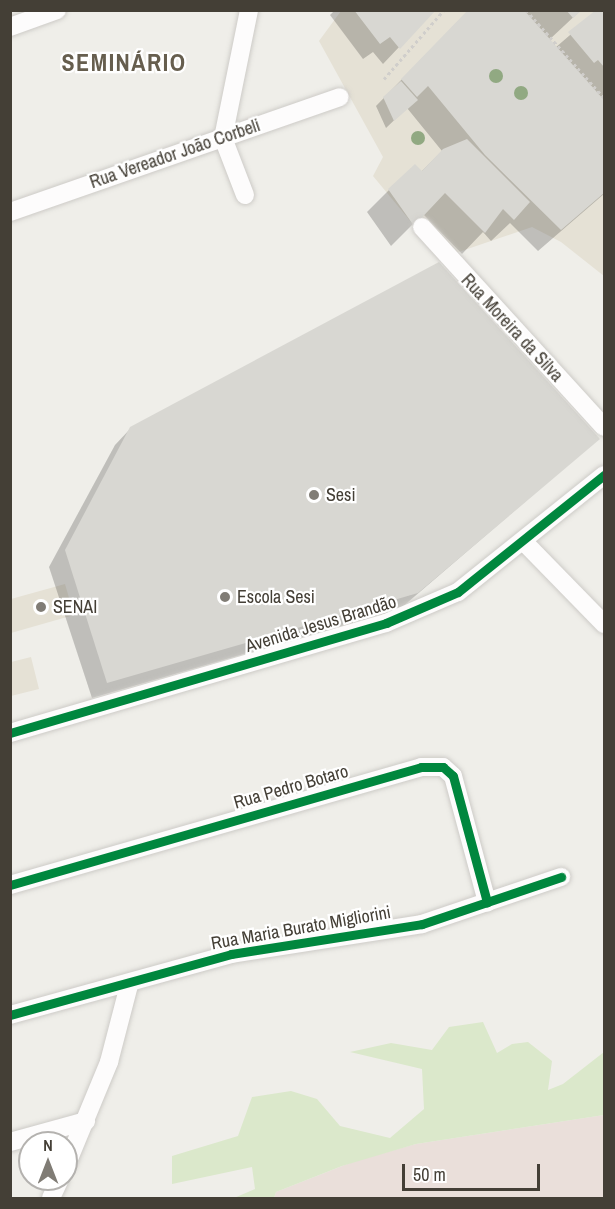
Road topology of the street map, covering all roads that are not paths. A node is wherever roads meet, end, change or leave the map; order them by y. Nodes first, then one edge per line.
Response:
1 (57, 10) edge
2 (249, 10) edge
3 (10, 27) edge
4 (340, 96) dead end
5 (223, 138) junction
6 (245, 195) dead end
7 (10, 212) edge
8 (422, 227) dead end
9 (604, 427) edge
10 (604, 475) edge
11 (524, 542) junction
12 (604, 624) edge
13 (10, 733) edge
14 (561, 877) dead end
15 (10, 885) edge
16 (486, 902) junction
17 (129, 985) junction
18 (10, 1015) edge
19 (86, 1121) junction
20 (78, 1139) edge
21 (10, 1142) edge

1 - 3 street
2 - 5 street
4 - 5 street, Rua Vereador João Corbeli
5 - 6 street
5 - 7 street, Rua Vereador João Corbeli
8 - 9 street, Rua Moreira da Silva
10 - 11 street, Avenida Jesus Brandão
11 - 12 street
11 - 13 street, Avenida Jesus Brandão
14 - 16 street, Rua Maria Burato Migliorini
15 - 16 street, Rua Pedro Botaro
16 - 17 street, Rua Maria Burato Migliorini
17 - 18 street, Rua Maria Burato Migliorini
17 - 19 street
19 - 20 street
19 - 21 street

